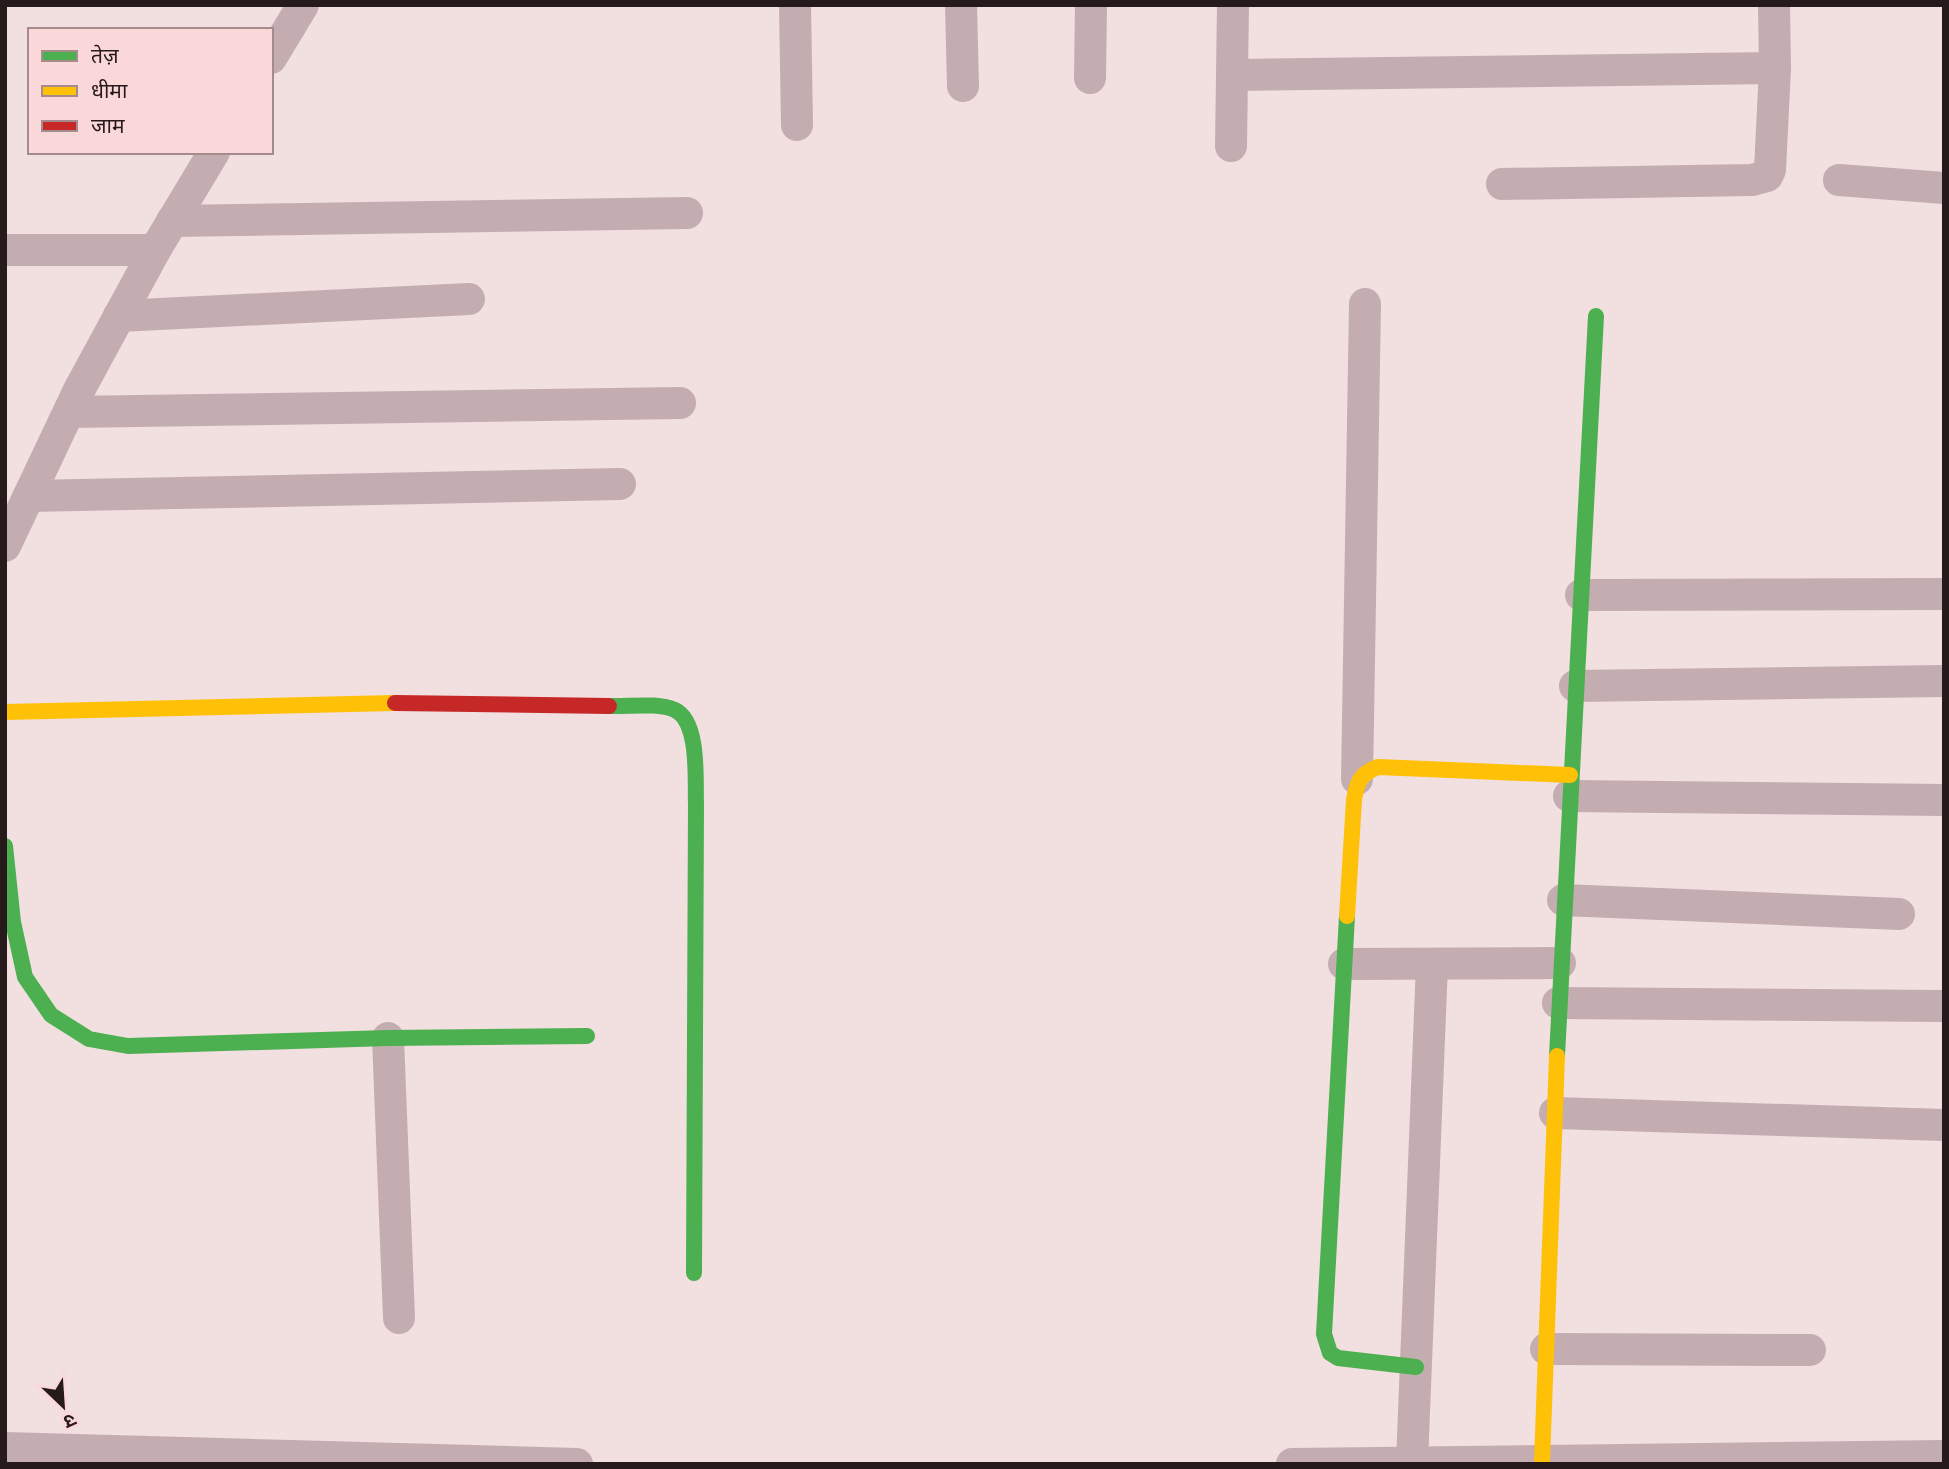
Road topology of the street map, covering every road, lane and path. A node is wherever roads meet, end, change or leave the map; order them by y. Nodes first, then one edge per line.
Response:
1 (303, 5) edge
2 (795, 5) edge
3 (961, 5) edge
4 (1091, 5) edge
5 (1233, 5) edge
6 (1774, 5) edge
7 (273, 55) edge
8 (1775, 68) junction
9 (1232, 75) junction
10 (1090, 78) dead end
11 (963, 86) dead end
12 (797, 125) dead end
13 (1231, 146) dead end
14 (213, 154) edge
15 (1839, 180) dead end
16 (1502, 184) dead end
17 (1944, 188) edge
18 (687, 213) dead end
19 (172, 221) junction
20 (5, 250) edge
21 (155, 250) junction
22 (470, 299) dead end
23 (1365, 304) dead end
24 (1596, 316) dead end
25 (119, 317) junction
26 (680, 404) dead end
27 (69, 412) junction
28 (620, 484) dead end
29 (29, 496) junction
30 (5, 546) edge
31 (1944, 594) edge
32 (1581, 596) junction
33 (1944, 681) edge
34 (1576, 686) junction
35 (5, 712) edge
36 (1357, 779) junction
37 (1570, 786) junction
38 (1944, 800) edge
39 (5, 846) edge
40 (1563, 900) junction
41 (1899, 914) dead end
42 (1560, 963) junction
43 (1344, 964) junction
44 (1432, 964) junction
45 (1558, 1003) junction
46 (1944, 1006) edge
47 (587, 1036) dead end
48 (388, 1038) junction
49 (1555, 1113) junction
50 (1944, 1125) edge
51 (694, 1273) dead end
52 (399, 1318) dead end
53 (1546, 1349) junction
54 (1810, 1350) dead end
55 (1416, 1367) junction
56 (5, 1448) edge
57 (1944, 1456) edge
58 (41, 1457) edge
59 (115, 1458) edge
60 (1886, 1460) edge
61 (402, 1461) edge
62 (1542, 1461) junction
63 (1766, 1461) edge
64 (1577, 1462) edge
65 (1659, 1462) edge
66 (1403, 1463) edge
67 (1478, 1463) edge
68 (577, 1464) edge
69 (1292, 1464) edge

1 - 7 street
2 - 12 street
3 - 11 street
4 - 10 street
5 - 9 street
6 - 8 street
8 - 9 street
8 - 16 street
9 - 13 street
14 - 19 street
15 - 17 street
18 - 19 street
19 - 21 street
20 - 21 street
21 - 25 street
22 - 25 street
23 - 36 street
24 - 32 street
25 - 27 street
26 - 27 street
27 - 29 street
28 - 29 street
29 - 30 street
31 - 32 street
32 - 34 street
33 - 34 street
34 - 37 street
35 - 51 street
36 - 37 street
36 - 43 street
37 - 38 street
37 - 40 street
39 - 48 street
40 - 41 street
40 - 42 street
42 - 44 street
42 - 45 street
43 - 44 street
43 - 55 street
44 - 55 street
45 - 46 street
45 - 49 street
47 - 48 street
48 - 52 street
49 - 50 street
49 - 53 street
53 - 54 street
53 - 62 street
55 - 66 street
56 - 58 street
57 - 60 street
58 - 59 street
59 - 61 street
60 - 63 street
61 - 68 street
62 - 64 street
62 - 67 street
63 - 65 street
64 - 65 street
66 - 67 street
66 - 69 street

